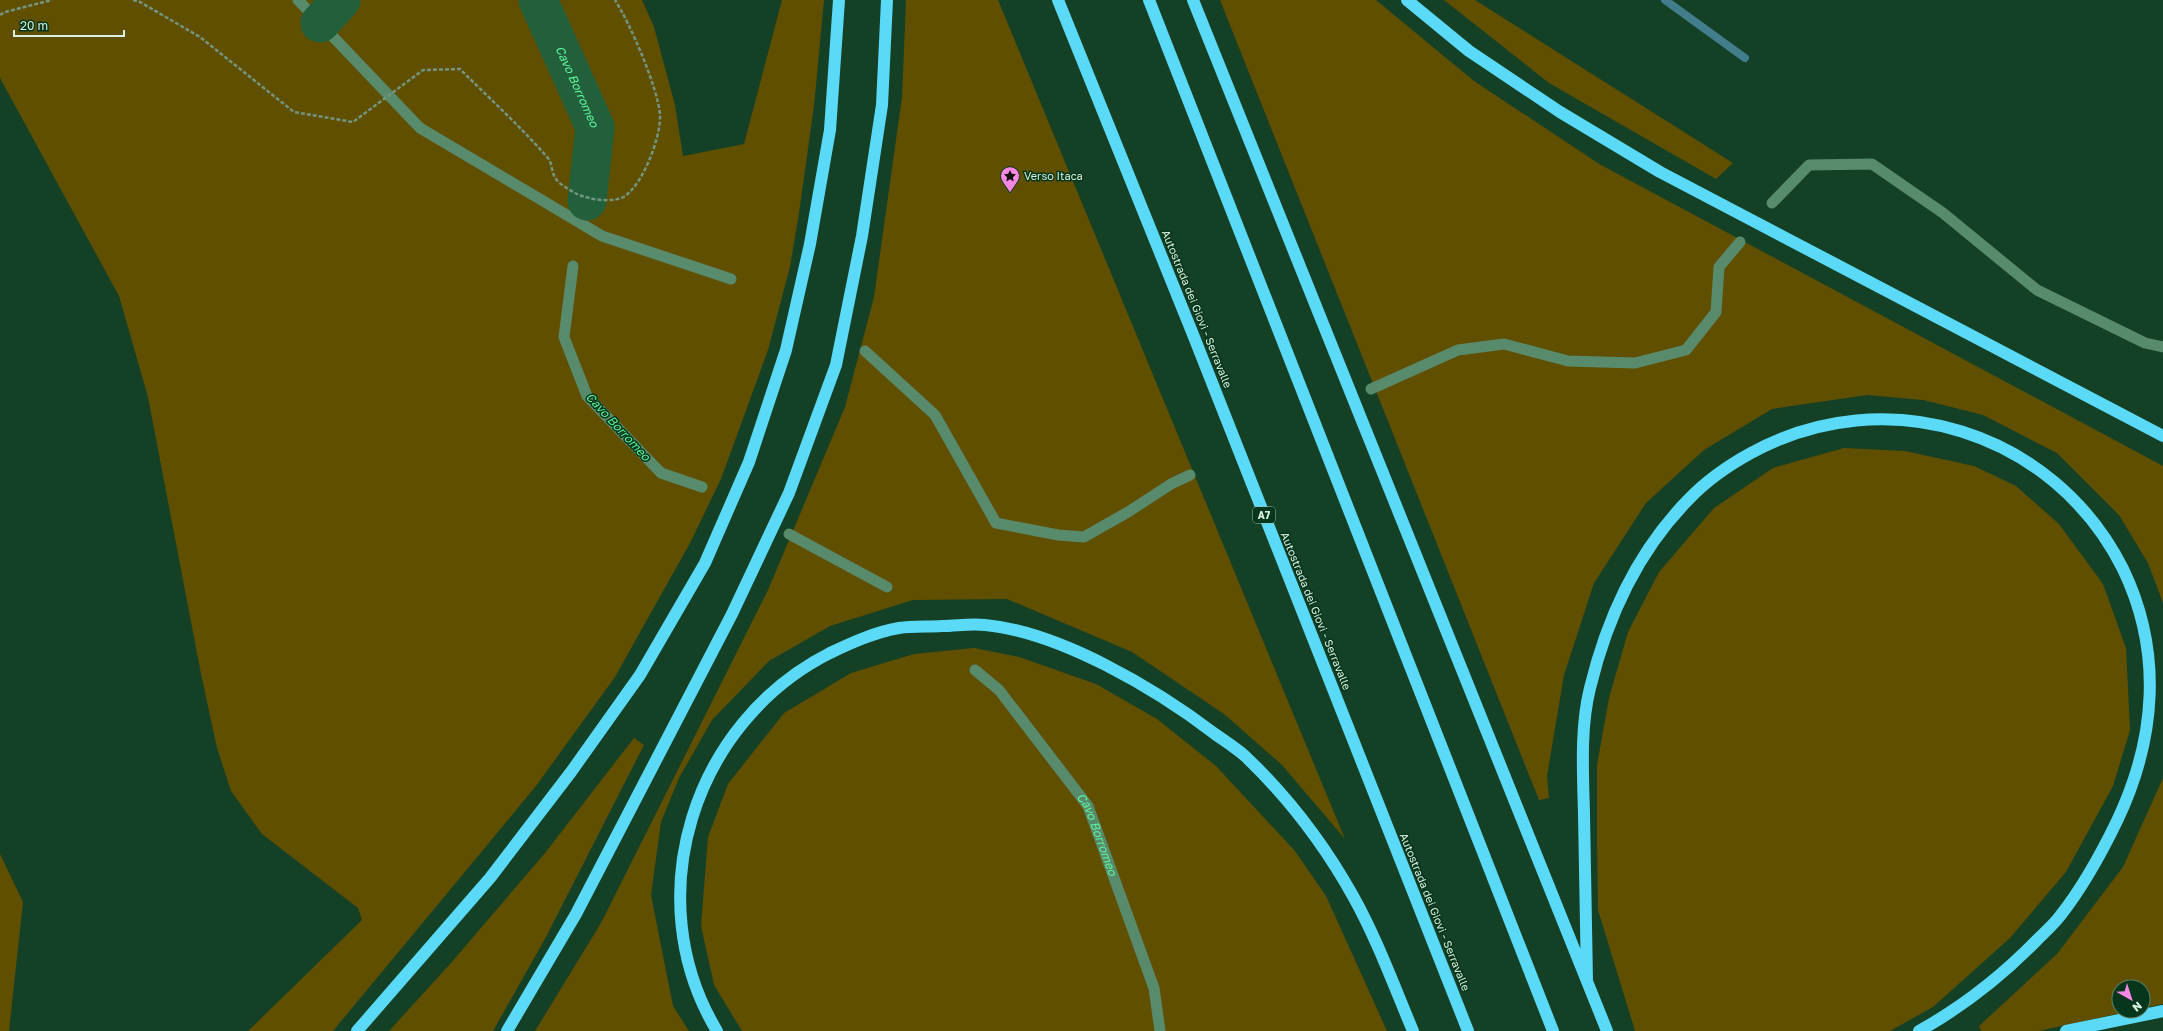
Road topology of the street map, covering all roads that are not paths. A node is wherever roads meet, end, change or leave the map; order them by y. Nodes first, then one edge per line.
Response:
1 (840, 0) edge
2 (887, 0) edge
3 (1058, 0) edge
4 (1149, 0) edge
5 (1193, 0) edge
6 (1407, 0) edge
7 (1665, 0) edge
8 (1745, 58) dead end
9 (2163, 436) edge
10 (1587, 981) junction
11 (2163, 1011) edge
12 (357, 1031) edge
13 (507, 1031) edge
14 (717, 1031) edge
15 (1413, 1031) edge
16 (1468, 1031) edge
17 (1553, 1031) edge
18 (1607, 1031) edge
19 (1919, 1031) edge
20 (2066, 1031) edge

1 - 12 highway
2 - 13 highway
3 - 16 highway, Autostrada dei Giovi - Serravalle / A7
4 - 17 highway
5 - 10 highway
6 - 9 highway
7 - 8 lane
10 - 18 highway
10 - 19 highway
11 - 20 highway
14 - 15 highway

